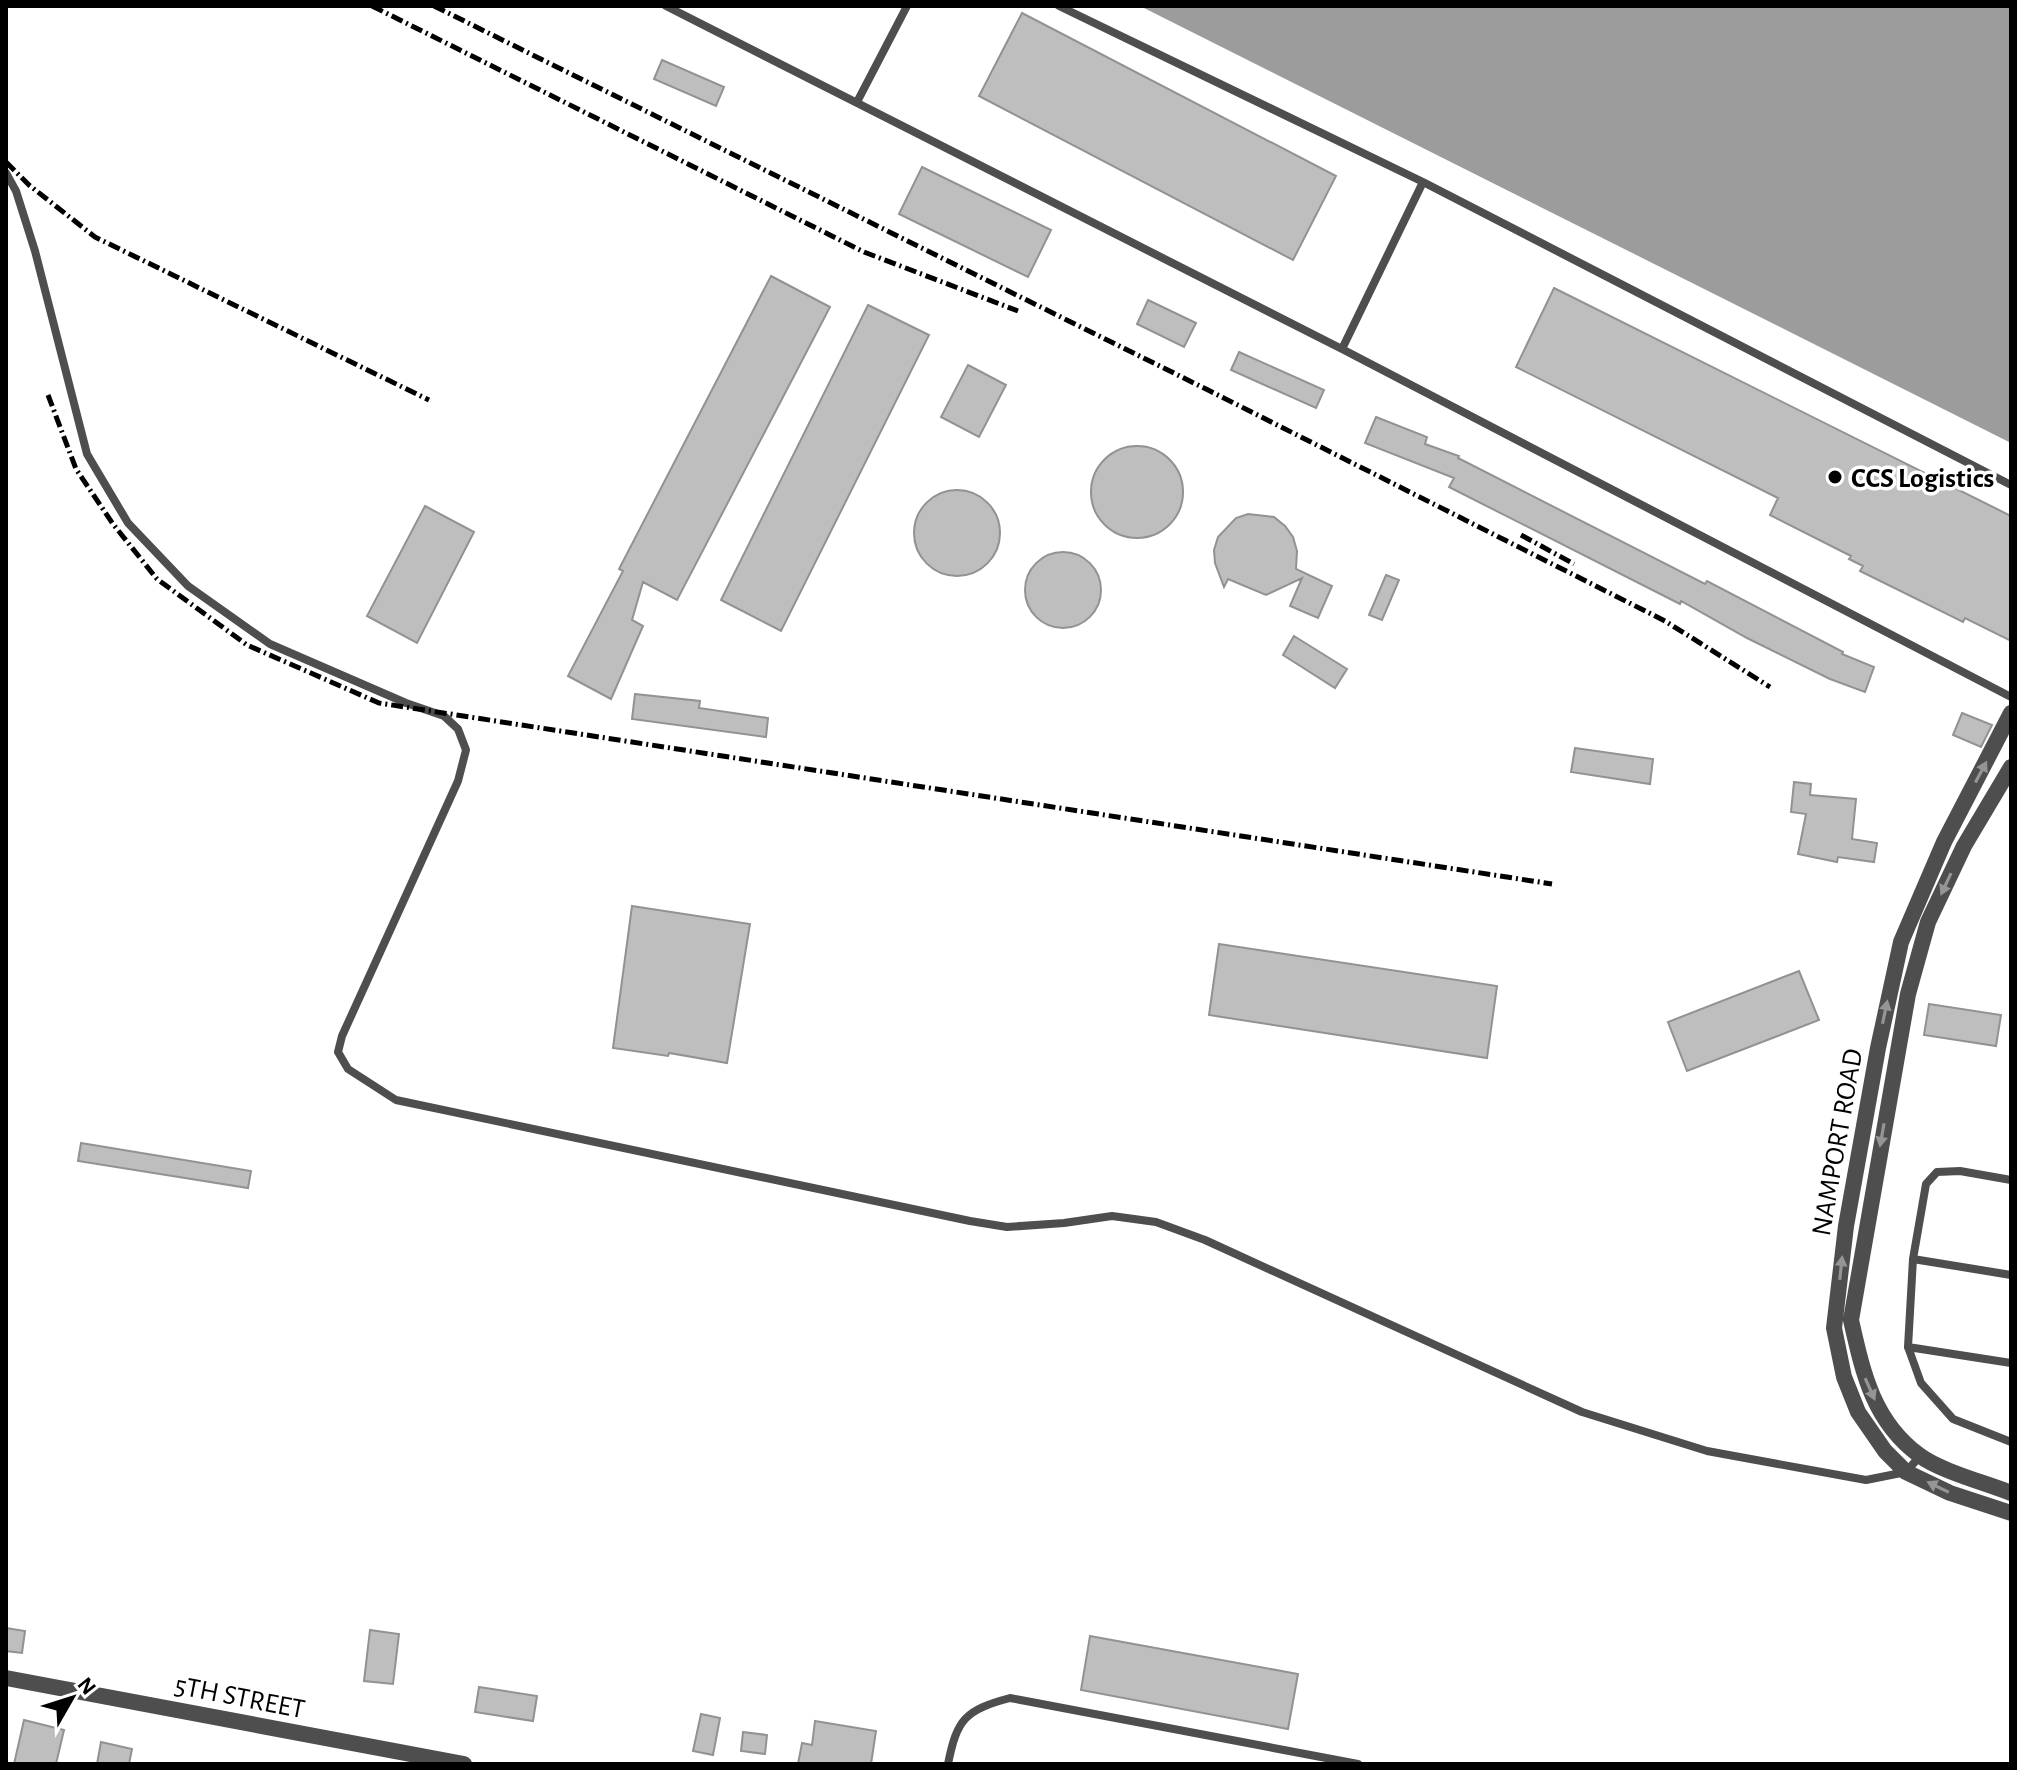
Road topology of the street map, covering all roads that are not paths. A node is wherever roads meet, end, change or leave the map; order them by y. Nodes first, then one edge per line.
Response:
1 (666, 6) edge
2 (907, 6) edge
3 (1059, 6) edge
4 (857, 102) junction
5 (6, 173) edge
6 (1423, 182) junction
7 (1342, 349) junction
8 (2011, 485) edge
9 (2011, 697) edge
10 (2011, 713) edge
11 (2011, 767) edge
12 (2011, 1180) edge
13 (1913, 1259) junction
14 (2011, 1275) edge
15 (1908, 1347) junction
16 (2011, 1363) edge
17 (2011, 1442) edge
18 (1920, 1456) junction
19 (1906, 1472) junction
20 (2011, 1493) edge
21 (2011, 1513) edge
22 (6, 1678) edge
23 (464, 1764) edge
24 (948, 1764) edge
25 (1358, 1764) edge

1 - 4 lane
2 - 4 lane
3 - 6 lane
4 - 7 lane
5 - 19 lane
6 - 7 lane
6 - 8 lane
7 - 9 lane
19 -> 10 street, NAMPORT ROAD
11 -> 18 street
12 - 13 lane
13 - 14 lane
13 - 15 lane
15 - 16 lane
15 - 17 lane
18 - 19 lane
18 - 20 street
21 -> 19 street, NAMPORT ROAD
22 - 23 street, 5TH STREET
24 - 25 lane

